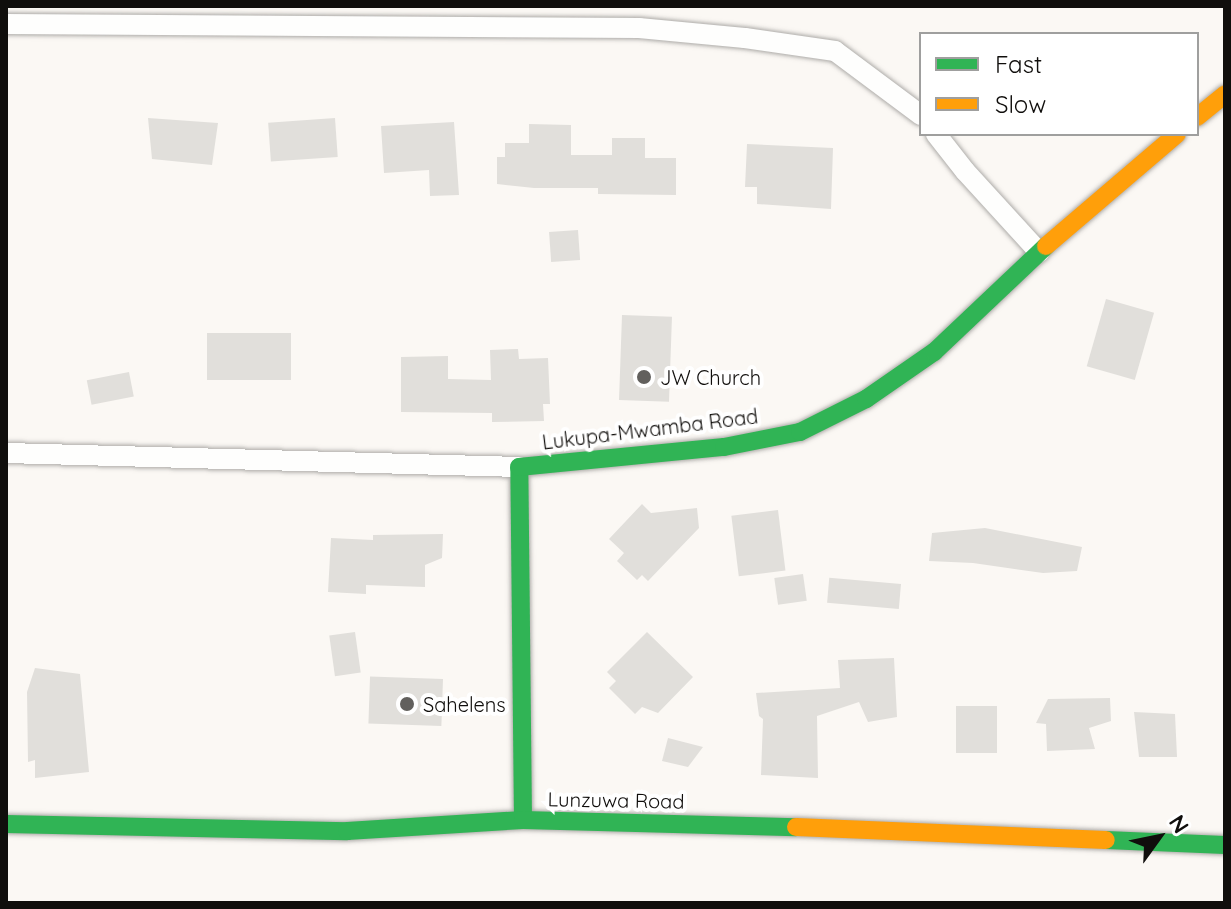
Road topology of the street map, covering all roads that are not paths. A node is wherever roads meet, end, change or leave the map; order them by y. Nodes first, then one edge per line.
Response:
1 (6, 24) edge
2 (1225, 94) edge
3 (919, 114) edge
4 (1199, 115) edge
5 (938, 136) edge
6 (1175, 136) edge
7 (1039, 252) junction
8 (6, 453) edge
9 (519, 467) junction
10 (523, 820) junction
11 (6, 824) edge
12 (1225, 845) edge

1 - 3 street
2 - 4 street
5 - 7 street
6 - 7 street, Lukupa-Mwamba Road
7 - 9 street, Lukupa-Mwamba Road
8 - 9 street
9 - 10 street, Lukupa-Mwamba Road
10 - 11 street, Lunzuwa Road
10 - 12 street, Lunzuwa Road

